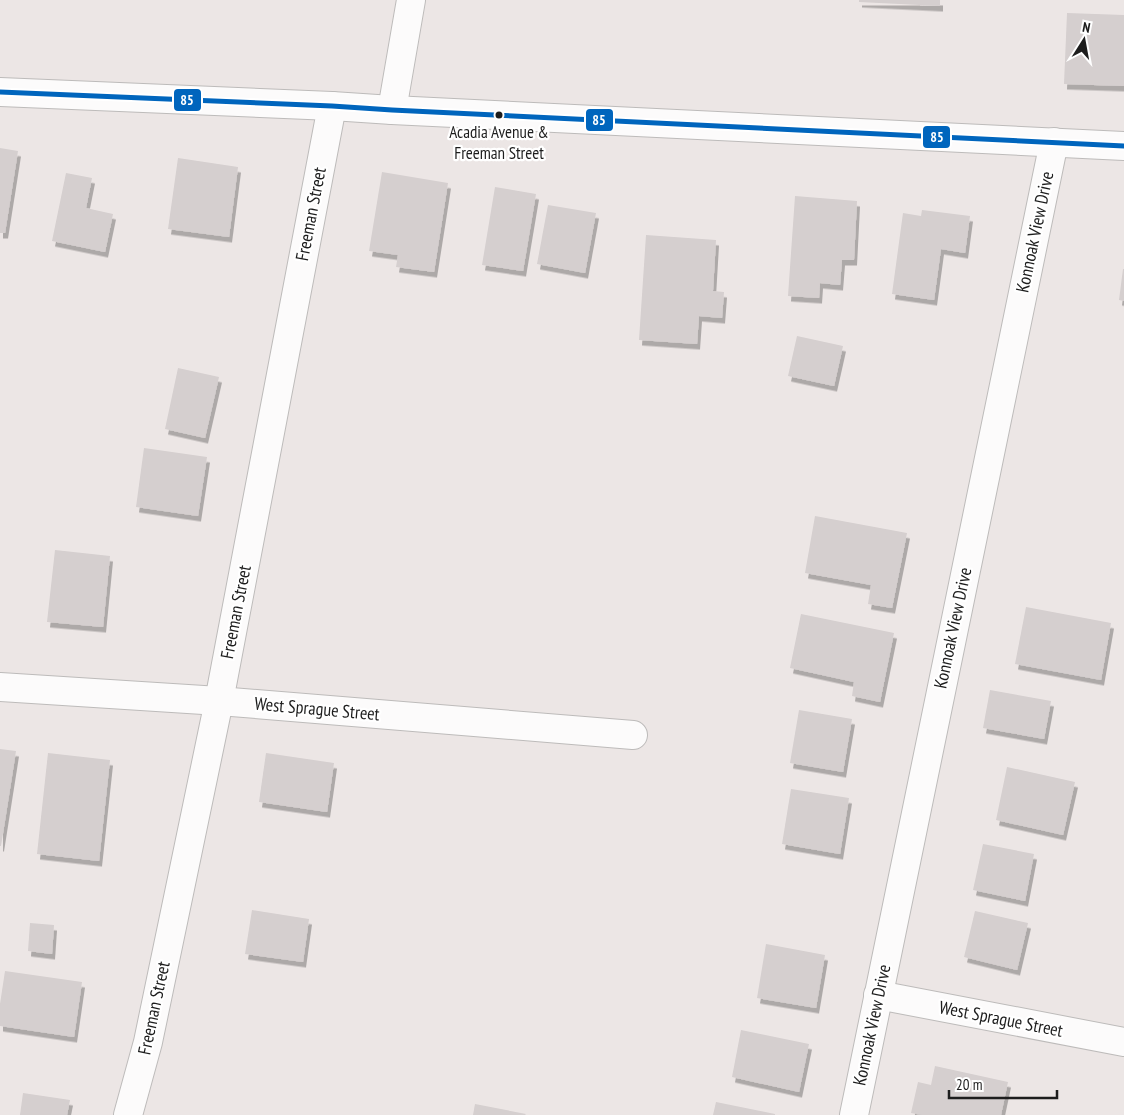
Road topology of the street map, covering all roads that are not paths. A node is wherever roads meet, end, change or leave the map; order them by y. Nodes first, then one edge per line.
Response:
1 (410, 0) edge
2 (0, 92) edge
3 (332, 106) junction
4 (392, 110) junction
5 (1054, 142) junction
6 (1124, 146) edge
7 (0, 687) edge
8 (219, 700) junction
9 (633, 735) dead end
10 (878, 995) junction
11 (1124, 1042) edge
12 (128, 1115) edge
13 (854, 1115) edge

1 - 4 street
2 - 3 street
3 - 4 street
3 - 8 street, Freeman Street
4 - 5 street
5 - 6 street
5 - 10 street, Konnoak View Drive
7 - 8 street, West Sprague Street
8 - 9 street, West Sprague Street
8 - 12 street, Freeman Street
10 - 11 street, West Sprague Street
10 - 13 street, Konnoak View Drive

